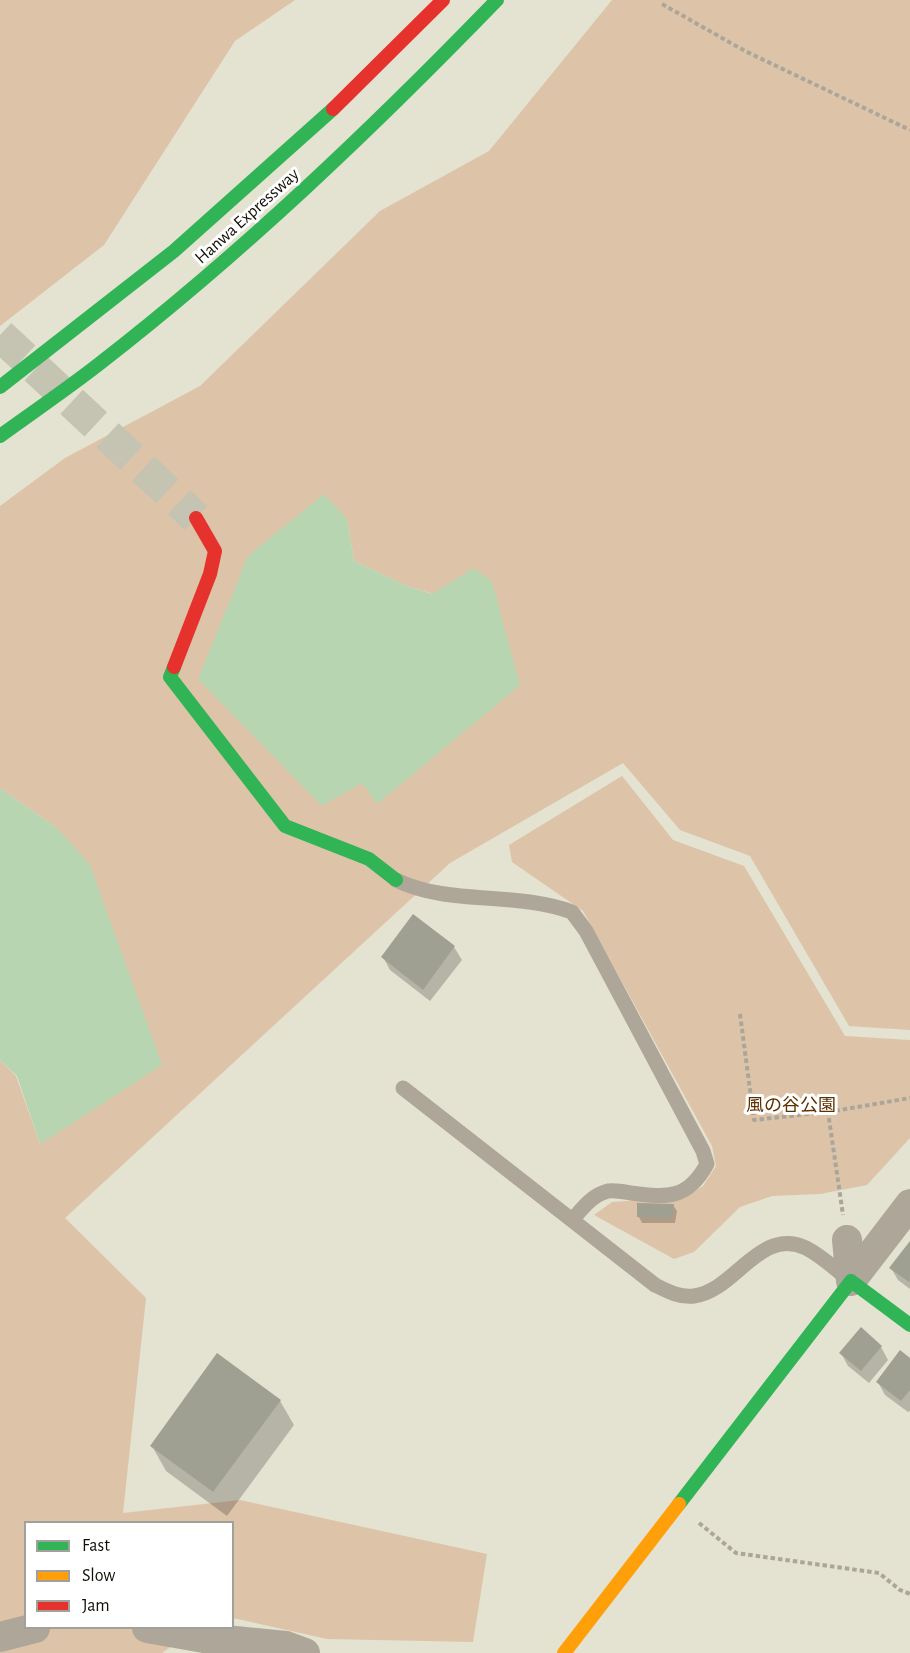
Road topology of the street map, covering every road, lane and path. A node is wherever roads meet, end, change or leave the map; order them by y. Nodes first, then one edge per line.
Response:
1 (443, 0) edge
2 (497, 0) edge
3 (662, 3) dead end
4 (910, 130) edge
5 (0, 387) edge
6 (0, 436) edge
7 (196, 518) tunnel mouth
8 (396, 880) joint
9 (740, 1014) dead end
10 (403, 1088) dead end
11 (910, 1098) edge
12 (828, 1112) junction
13 (840, 1190) dead end
14 (910, 1204) edge
15 (572, 1220) junction
16 (847, 1240) dead end
17 (851, 1281) junction
18 (910, 1325) edge
19 (677, 1505) junction
20 (910, 1594) edge
21 (31, 1629) edge
22 (153, 1629) edge
23 (0, 1637) edge
24 (305, 1653) edge
25 (564, 1653) edge

1 - 5 main road, Hanwa Expressway
2 - 6 main road, Hanwa Expressway
3 - 4 path
7 - 8 main road
8 - 15 lane
9 - 12 path
10 - 15 lane
11 - 12 path
12 - 13 path
14 - 17 street
15 - 17 lane
16 - 17 street
17 - 18 main road
17 - 19 main road
19 - 20 path
19 - 25 main road
21 - 23 street
22 - 24 street

